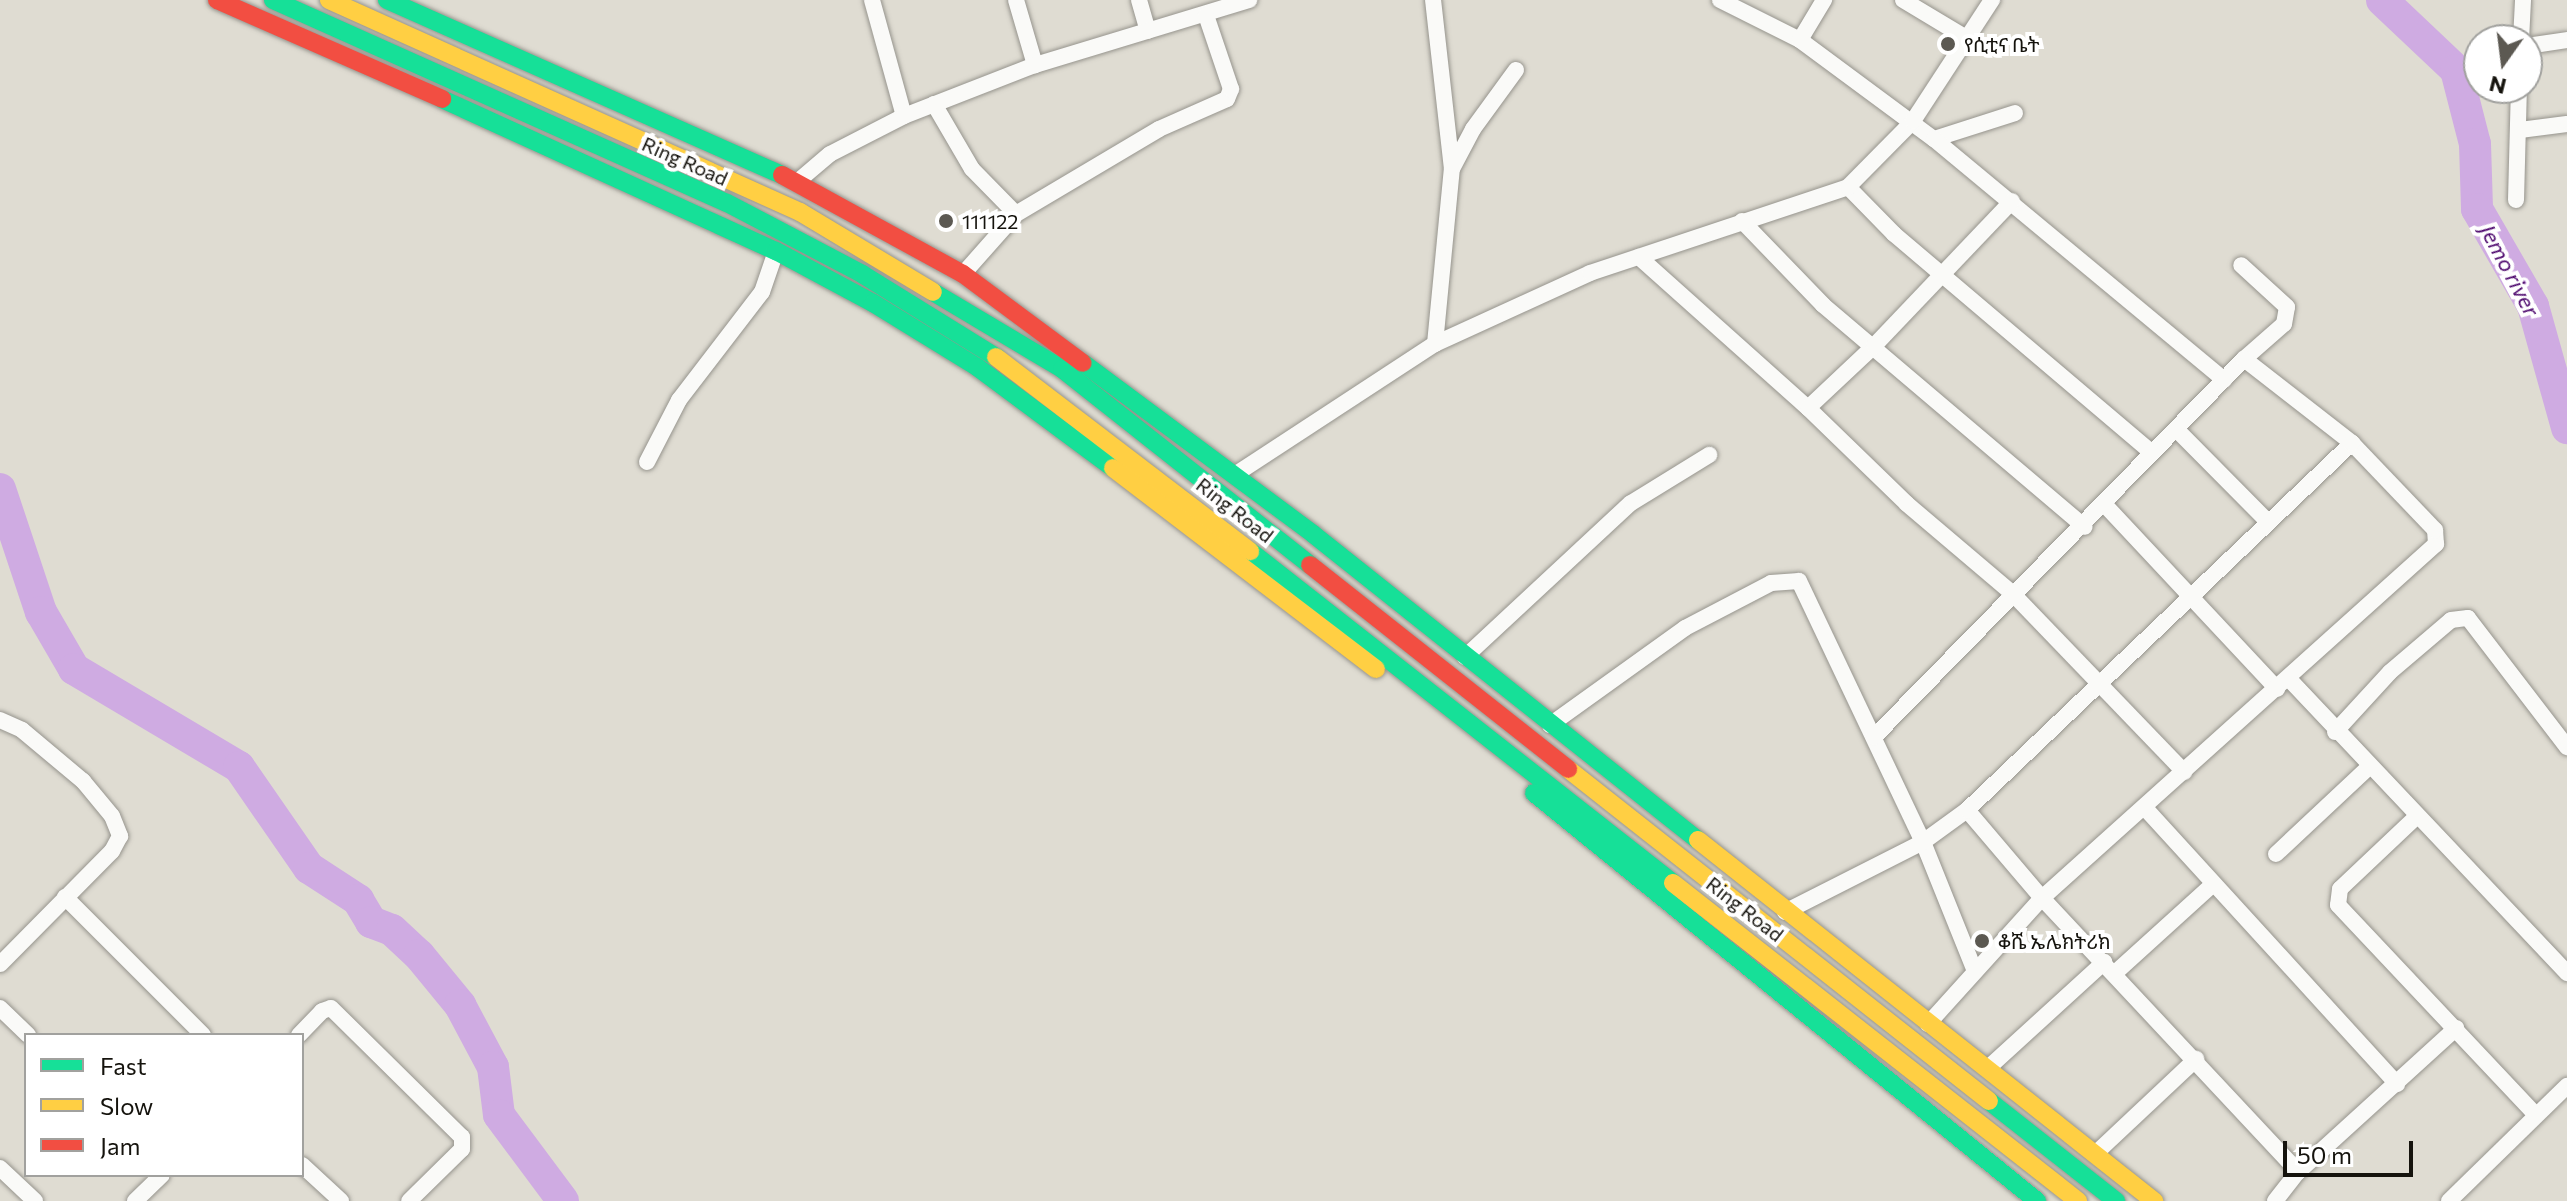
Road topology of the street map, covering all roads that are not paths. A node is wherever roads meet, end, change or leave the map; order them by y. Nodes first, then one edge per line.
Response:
1 (217, 0) edge
2 (273, 0) edge
3 (329, 0) edge
4 (387, 0) edge
5 (872, 0) edge
6 (1016, 0) edge
7 (1139, 0) edge
8 (1249, 0) edge
9 (1433, 0) edge
10 (1720, 0) edge
11 (1824, 0) edge
12 (1903, 0) edge
13 (1992, 0) edge
14 (2523, 0) edge
15 (1206, 15) junction
16 (2522, 24) edge
17 (1148, 31) junction
18 (1968, 39) junction
19 (1800, 40) junction
20 (2567, 40) edge
21 (2543, 44) edge
22 (1035, 65) junction
23 (1516, 70) dead end
24 (934, 104) junction
25 (2519, 104) edge
26 (2015, 113) dead end
27 (904, 116) junction
28 (1913, 121) junction
29 (2567, 124) edge
30 (2520, 130) junction
31 (1934, 139) junction
32 (1452, 169) junction
33 (797, 182) junction
34 (1848, 187) junction
35 (2516, 200) dead end
36 (2012, 201) junction
37 (1016, 214) junction
38 (1742, 221) junction
39 (776, 251) junction
40 (1639, 257) junction
41 (2241, 265) dead end
42 (963, 274) junction
43 (1944, 275) junction
44 (1435, 344) junction
45 (1874, 346) junction
46 (2244, 359) junction
47 (2224, 380) junction
48 (1808, 408) junction
49 (2176, 429) junction
50 (2352, 443) junction
51 (2152, 453) junction
52 (1709, 455) dead end
53 (647, 462) dead end
54 (1236, 474) junction
55 (2105, 505) junction
56 (2266, 520) junction
57 (2085, 527) junction
58 (2013, 594) junction
59 (2193, 597) junction
60 (1465, 657) junction
61 (2102, 684) junction
62 (2283, 684) junction
63 (0, 720) edge
64 (1550, 725) junction
65 (2335, 732) junction
66 (1874, 737) junction
67 (2567, 747) edge
68 (2368, 768) junction
69 (2184, 772) junction
70 (2145, 808) junction
71 (1967, 810) junction
72 (2415, 818) junction
73 (1923, 842) junction
74 (2276, 854) dead end
75 (2213, 884) junction
76 (65, 897) junction
77 (2042, 898) junction
78 (1785, 912) junction
79 (0, 964) edge
80 (2109, 968) junction
81 (1974, 969) junction
82 (2567, 973) edge
83 (0, 1008) edge
84 (1928, 1024) junction
85 (2456, 1028) junction
86 (26, 1033) edge
87 (201, 1033) edge
88 (301, 1033) edge
89 (2196, 1059) junction
90 (1987, 1069) junction
91 (2397, 1084) junction
92 (2567, 1086) edge
93 (2535, 1114) junction
94 (2095, 1154) junction
95 (304, 1167) edge
96 (0, 1168) edge
97 (2298, 1172) junction
98 (161, 1177) edge
99 (146, 1197) edge
100 (35, 1201) edge
101 (341, 1201) edge
102 (409, 1201) edge
103 (2037, 1201) edge
104 (2078, 1201) edge
105 (2116, 1201) edge
106 (2154, 1201) edge
107 (2275, 1201) edge
108 (2449, 1201) edge

1 - 39 main road
2 - 104 main road, Ring Road
3 - 105 main road, Ring Road
4 - 33 main road
5 - 27 street
6 - 22 street
7 - 17 street
8 - 15 street
9 - 32 street
10 - 19 street
11 - 19 street
12 - 18 street
13 - 18 street
14 - 16 street
15 - 17 street
15 - 37 street
17 - 22 street
18 - 28 street
19 - 28 street
20 - 21 street
22 - 24 street
23 - 32 street
24 - 27 street
24 - 37 street
25 - 30 street
26 - 31 street
27 - 33 street
28 - 31 street
28 - 34 street
29 - 30 street
30 - 35 street
31 - 36 street
32 - 44 street
33 - 42 main road
34 - 38 street
34 - 43 street
36 - 43 street
36 - 47 street
37 - 42 street
38 - 40 street
38 - 45 street
39 - 53 street
39 - 103 main road
40 - 44 street
40 - 48 street
41 - 46 street
42 - 54 main road
43 - 45 street
43 - 51 street
44 - 54 street
45 - 48 street
45 - 57 street
46 - 47 street
46 - 50 street
47 - 49 street
48 - 58 street
49 - 51 street
49 - 56 street
50 - 56 street
50 - 62 street
51 - 55 street
52 - 60 street
54 - 60 main road
55 - 57 street
55 - 59 street
56 - 59 street
57 - 58 street
58 - 61 street
58 - 66 street
59 - 61 street
59 - 62 street
60 - 64 main road
61 - 69 street
61 - 71 street
62 - 65 street
62 - 69 street
63 - 76 street
64 - 66 street
64 - 78 main road
65 - 67 street
65 - 68 street
66 - 73 street
68 - 72 street
68 - 74 street
69 - 70 street
70 - 75 street
70 - 77 street
71 - 73 street
71 - 77 street
72 - 82 street
72 - 85 street
73 - 78 street
73 - 81 street
75 - 80 street
75 - 91 street
76 - 79 street
76 - 87 street
77 - 80 street
77 - 81 street
78 - 84 main road
80 - 89 street
80 - 90 street
81 - 84 street
83 - 86 street
84 - 90 main road
85 - 91 street
85 - 93 street
88 - 102 street
89 - 94 street
89 - 97 street
90 - 94 main road
91 - 97 street
92 - 93 street
93 - 108 street
94 - 106 main road
95 - 101 street
96 - 100 street
97 - 107 street
98 - 99 street

